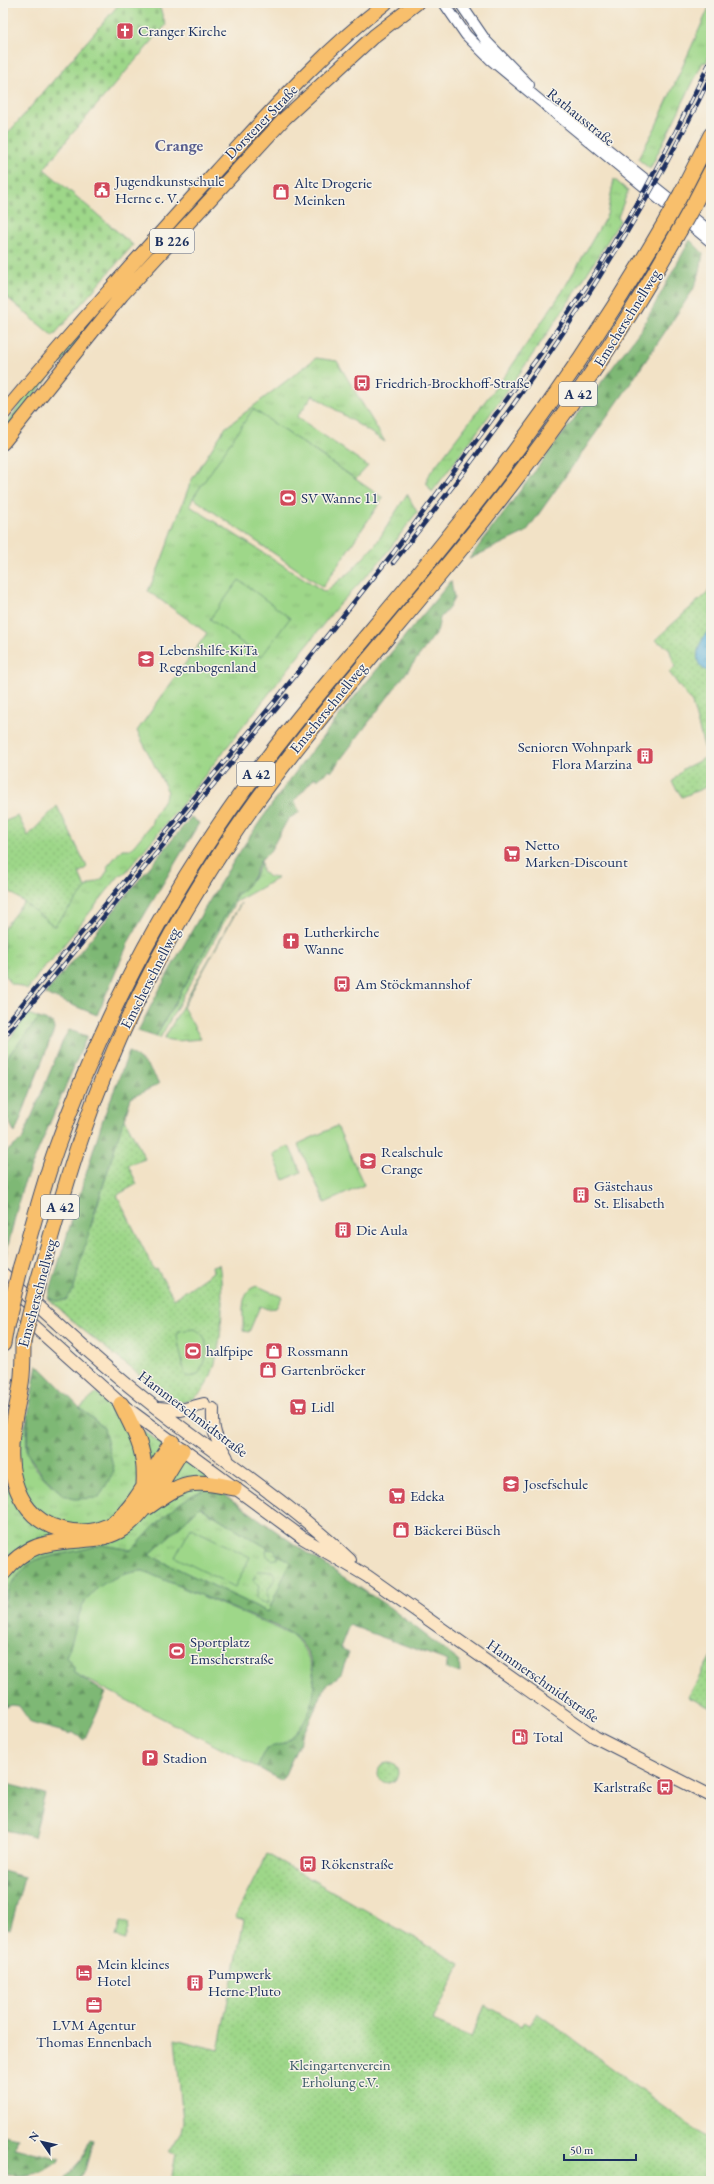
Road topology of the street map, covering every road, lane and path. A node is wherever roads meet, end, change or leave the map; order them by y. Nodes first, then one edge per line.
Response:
1 (386, 3) edge
2 (417, 3) edge
3 (444, 3) edge
4 (460, 3) edge
5 (711, 134) edge
6 (711, 171) edge
7 (711, 232) edge
8 (711, 242) edge
9 (3, 414) edge
10 (3, 443) edge
11 (3, 1274) edge
12 (3, 1298) edge
13 (5, 1330) edge
14 (23, 1342) junction
15 (3, 1344) edge
16 (121, 1404) junction
17 (156, 1408) junction
18 (183, 1428) junction
19 (3, 1435) edge
20 (193, 1436) junction
21 (177, 1446) junction
22 (230, 1462) junction
23 (144, 1485) junction
24 (234, 1488) junction
25 (139, 1513) junction
26 (3, 1573) edge
27 (367, 1576) junction
28 (711, 1796) edge

1 - 9 main road, Dorstener Straße / B 226
2 - 10 main road, Dorstener Straße / B 226
3 - 8 street, Rathausstraße
4 - 7 street, Rathausstraße
5 - 13 highway, Emscherschnellweg / A 42, bridge
6 - 14 highway, Emscherschnellweg / A 42, bridge
11 - 17 main road, Hammerschmidtstraße
12 - 16 main road, Hammerschmidtstraße
13 - 15 highway, Emscherschnellweg / A 42
14 - 19 highway, Emscherschnellweg / A 42
14 - 23 highway
16 - 21 main road, Hammerschmidtstraße
16 - 23 highway
17 - 18 main road, Hammerschmidtstraße
17 - 22 main road
18 - 20 main road, Hammerschmidtstraße
18 - 21 main road
20 - 21 main road
20 - 22 main road, Hammerschmidtstraße
21 - 23 highway
21 - 24 main road, Hammerschmidtstraße
21 - 25 highway
22 - 27 main road, Hammerschmidtstraße
24 - 25 highway
24 - 27 main road, Hammerschmidtstraße
25 - 26 highway
27 - 28 main road, Hammerschmidtstraße

